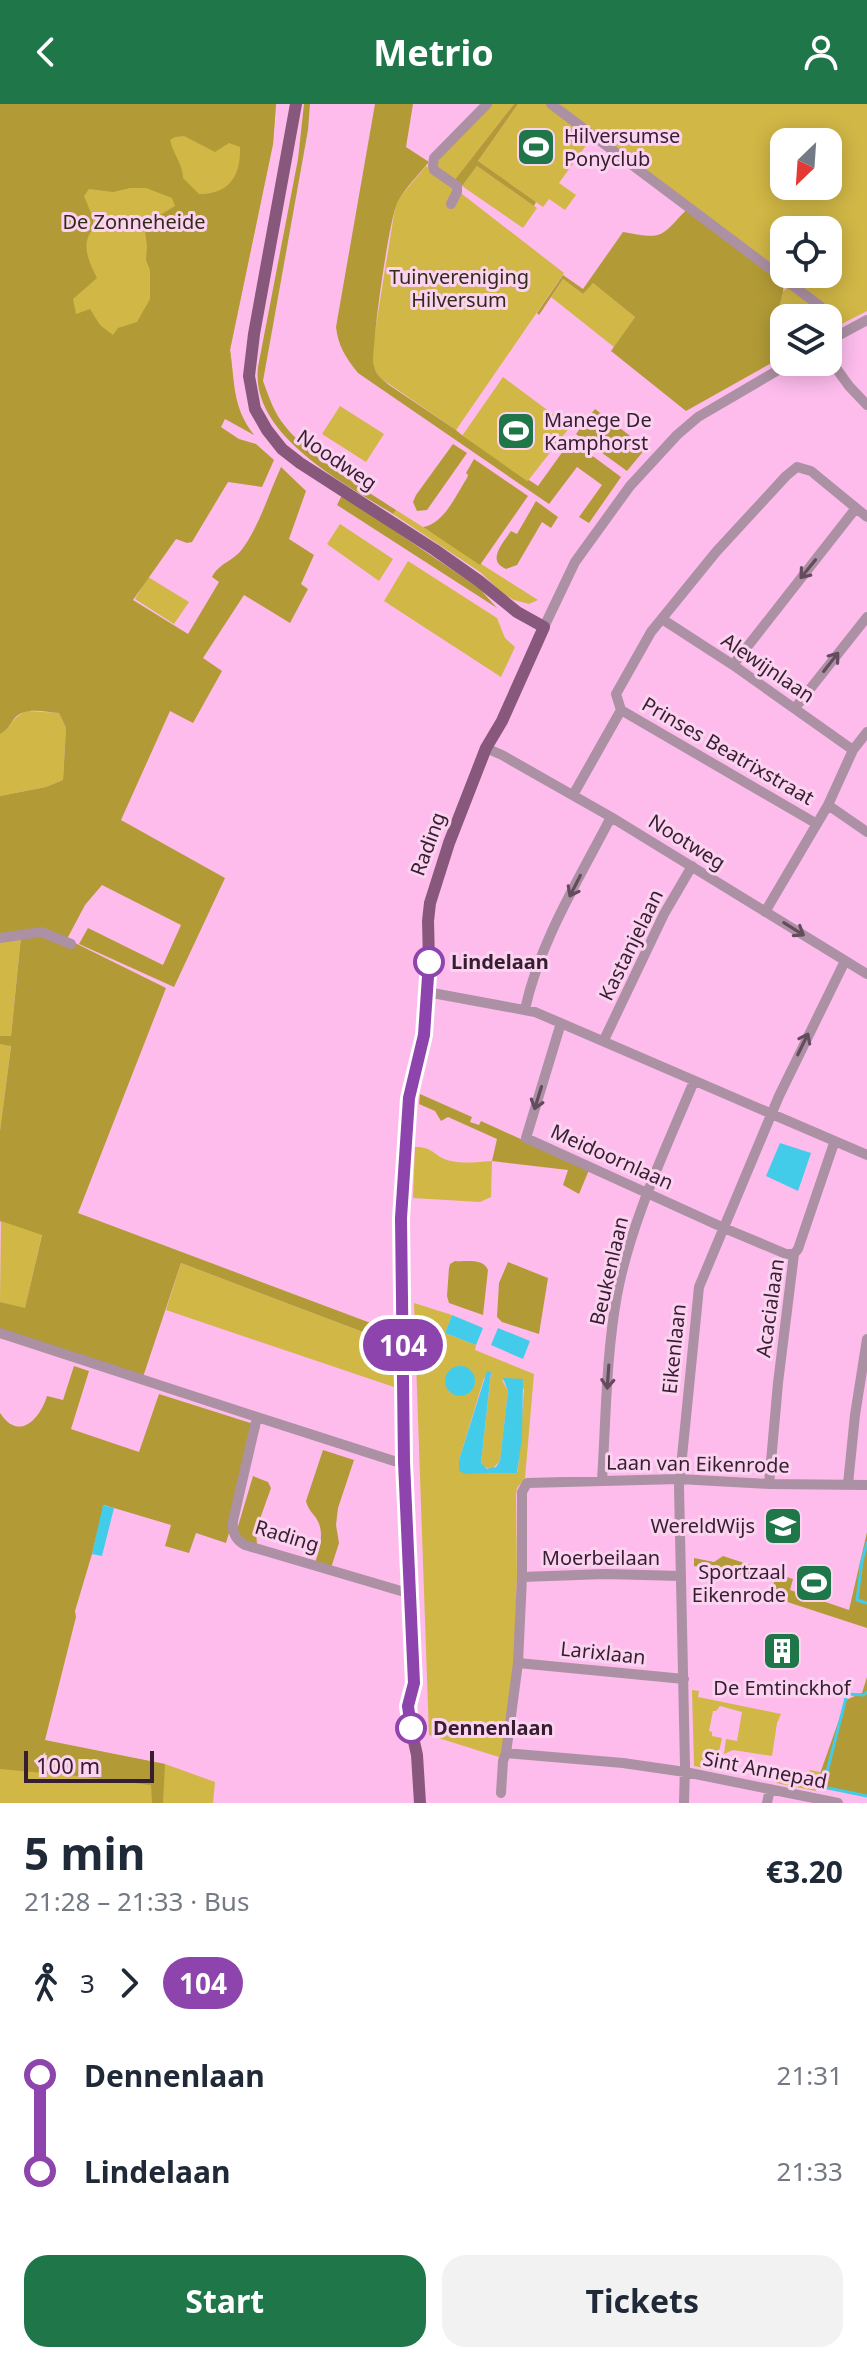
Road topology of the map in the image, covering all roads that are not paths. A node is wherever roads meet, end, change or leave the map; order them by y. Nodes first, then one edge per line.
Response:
1 (296, 104) edge
2 (487, 104) edge
3 (551, 104) edge
4 (451, 204) dead end
5 (817, 304) edge
6 (867, 320) edge
7 (842, 333) edge
8 (770, 375) edge
9 (842, 376) edge
10 (867, 405) edge
11 (856, 508) junction
12 (867, 517) edge
13 (867, 617) edge
14 (662, 619) junction
15 (544, 627) junction
16 (733, 665) junction
17 (795, 708) junction
18 (621, 710) junction
19 (867, 732) edge
20 (486, 748) junction
21 (853, 750) junction
22 (573, 795) junction
23 (828, 805) junction
24 (611, 817) junction
25 (817, 824) junction
26 (867, 832) edge
27 (692, 866) junction
28 (765, 912) junction
29 (0, 938) edge
30 (71, 944) dead end
31 (845, 961) junction
32 (866, 971) edge
33 (427, 992) junction
34 (525, 1009) junction
35 (561, 1023) junction
36 (604, 1040) junction
37 (694, 1081) junction
38 (771, 1115) junction
39 (836, 1143) junction
40 (867, 1155) edge
41 (647, 1192) junction
42 (724, 1228) junction
43 (794, 1254) junction
44 (0, 1333) edge
45 (867, 1339) edge
46 (257, 1417) junction
47 (404, 1462) junction
48 (679, 1479) junction
49 (602, 1480) junction
50 (769, 1484) junction
51 (848, 1484) junction
52 (867, 1485) edge
53 (681, 1576) junction
54 (522, 1577) junction
55 (401, 1591) dead end
56 (518, 1663) junction
57 (684, 1679) junction
58 (506, 1753) junction
59 (685, 1772) junction
60 (770, 1789) junction
61 (501, 1793) dead end
62 (420, 1803) edge
63 (684, 1803) edge
64 (767, 1803) edge
65 (838, 1803) edge

1 - 15 main road, Noodweg
2 - 4 street
3 - 5 street
6 - 7 street
8 - 15 street, Rading
9 - 10 street
11 - 12 street
11 - 14 street
11 -> 16 street
17 -> 13 street
14 - 16 street, Alewijnlaan
14 - 18 street
15 - 20 main road, Rading
16 - 17 street, Alewijnlaan
17 - 21 street, Alewijnlaan
18 - 22 street
18 - 25 street, Prinses Beatrixstraat
19 - 21 street
20 - 22 street, Nootweg
20 - 33 main road, Rading
21 - 23 street
22 - 24 street, Nootweg
23 - 25 street
23 - 26 street
24 - 27 street, Nootweg
24 -> 34 street
25 - 28 street
27 - 28 street, Nootweg
27 - 36 street, Kastanjelaan
28 -> 31 street, Nootweg
29 - 30 street
31 - 32 street, Nootweg
38 -> 31 street, Eikenlaan
33 - 34 street
33 - 47 main road, Rading
34 - 35 street
35 - 36 street
35 -> 41 street, Meidoornlaan
36 - 37 street
37 - 38 street
37 - 41 street, Beukenlaan
38 - 39 street
38 - 42 street, Eikenlaan
39 - 40 street
39 - 43 street, Acacialaan
41 - 42 street, Meidoornlaan
41 -> 49 street, Beukenlaan
42 - 43 street, Meidoornlaan
42 - 48 street, Eikenlaan
43 - 50 street, Acacialaan
44 - 46 street
45 - 51 street
46 - 47 street
46 - 55 street, Rading
47 - 62 main road, Rading
48 - 49 street, Laan van Eikenrode
48 - 50 street, Laan van Eikenrode
48 - 53 street, Eikenlaan
49 - 54 street, Laan van Eikenrode
50 - 51 street, Laan van Eikenrode
51 - 52 street, Laan van Eikenrode
53 - 54 street, Moerbeilaan
53 - 57 street, Eikenlaan
54 - 56 street
56 - 57 street, Larixlaan
56 - 58 street
57 - 59 street, Eikenlaan
58 - 59 street
58 - 61 street
59 - 60 street, Sint Annepad
59 - 63 street, Eikenlaan
60 - 64 street
60 - 65 street, Sint Annepad

